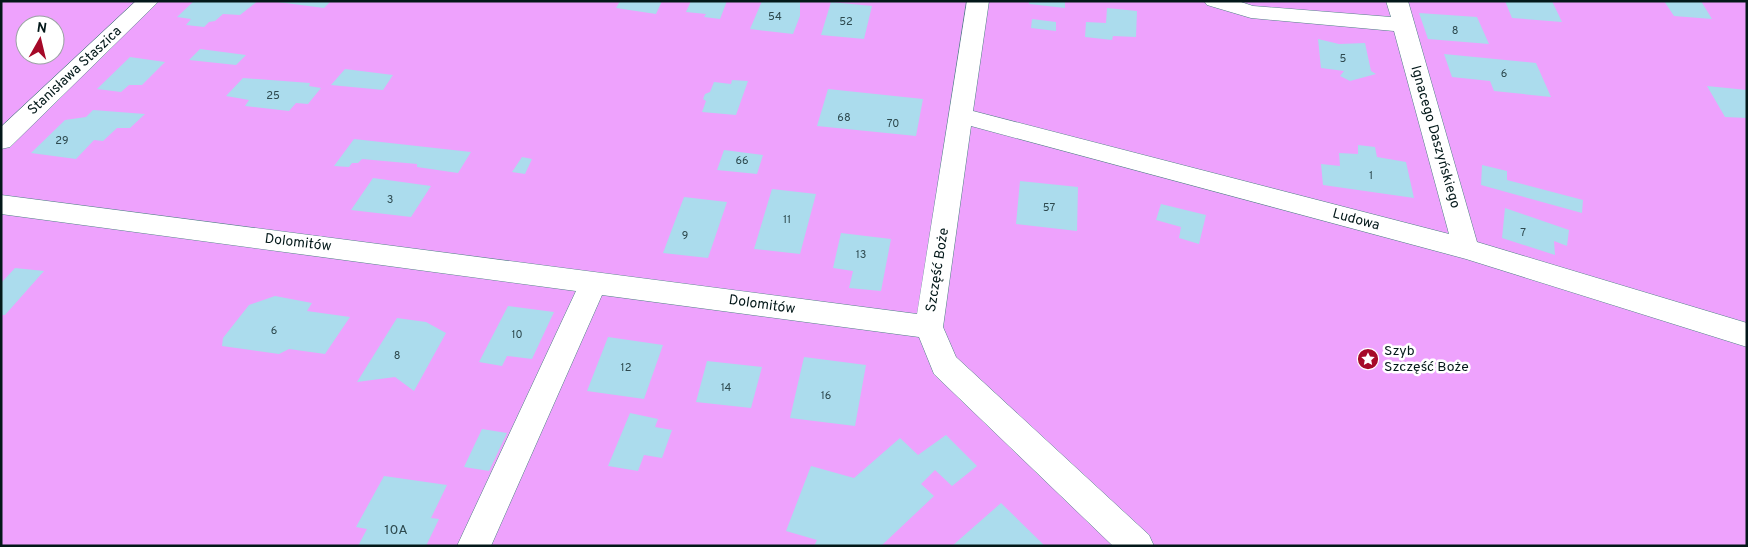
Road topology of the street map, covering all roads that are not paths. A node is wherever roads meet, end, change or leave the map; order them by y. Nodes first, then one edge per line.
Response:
1 (149, 1) edge
2 (978, 1) edge
3 (1214, 1) edge
4 (1397, 1) edge
5 (1404, 25) junction
6 (962, 116) junction
7 (1, 141) edge
8 (1, 204) edge
9 (1466, 249) junction
10 (594, 282) junction
11 (929, 327) junction
12 (1747, 335) edge
13 (474, 546) edge
14 (1137, 546) edge

1 - 7 street, Stanisława Staszica
2 - 6 street, Szczęść Boże
3 - 5 street
4 - 5 street, Ignacego Daszyńskiego
5 - 9 street, Ignacego Daszyńskiego
6 - 9 street, Ludowa
6 - 11 street, Szczęść Boże
8 - 10 street, Dolomitów
9 - 12 street, Ludowa
10 - 11 street, Dolomitów
10 - 13 street
11 - 14 street, Szczęść Boże

